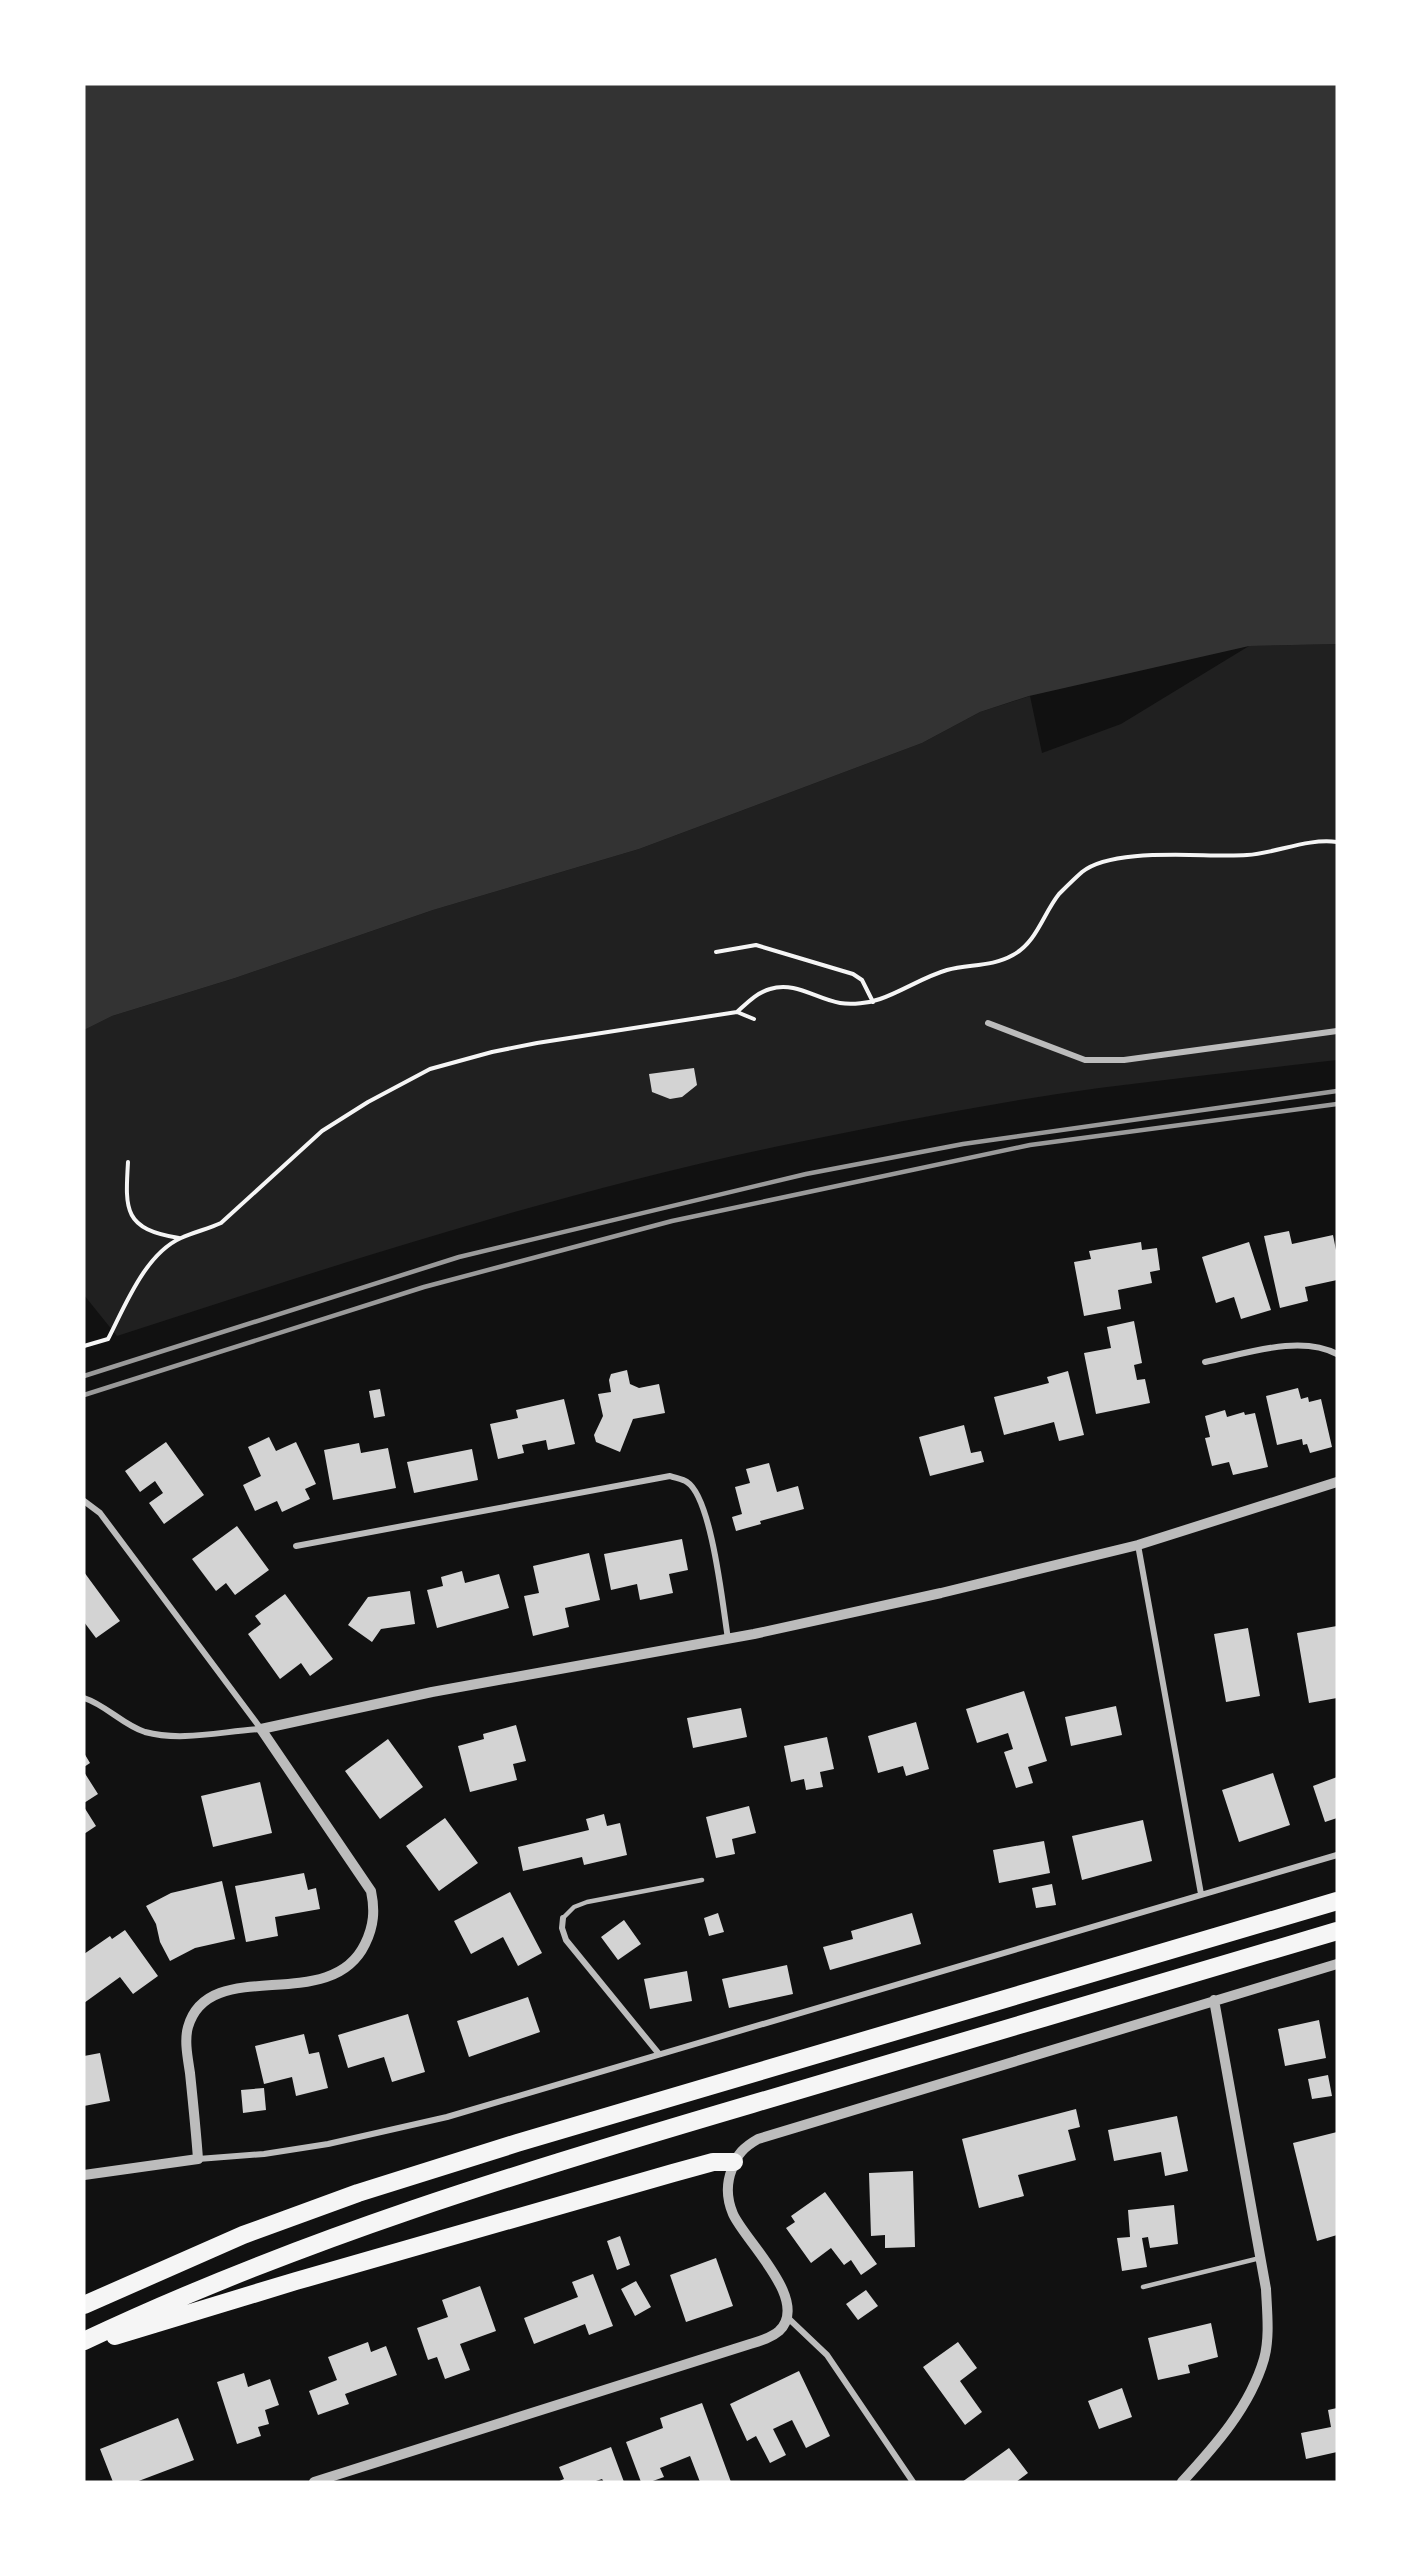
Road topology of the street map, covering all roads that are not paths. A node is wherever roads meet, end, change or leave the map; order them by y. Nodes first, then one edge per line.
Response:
1 (988, 1023) dead end
2 (1337, 1031) edge
3 (1337, 1354) edge
4 (1205, 1362) dead end
5 (1337, 1482) edge
6 (84, 1501) edge
7 (1138, 1545) junction
8 (296, 1546) dead end
9 (728, 1639) junction
10 (84, 1698) edge
11 (261, 1729) junction
12 (1337, 1856) edge
13 (702, 1880) dead end
14 (1201, 1894) junction
15 (1337, 1901) edge
16 (563, 1918) joint
17 (1337, 1931) edge
18 (1337, 1964) edge
19 (1214, 2000) junction
20 (659, 2054) junction
21 (198, 2159) junction
22 (734, 2162) junction
23 (84, 2175) edge
24 (1260, 2258) junction
25 (1143, 2287) dead end
26 (84, 2305) edge
27 (787, 2317) junction
28 (84, 2343) edge
29 (314, 2482) edge
30 (913, 2482) edge
31 (1182, 2482) edge

1 - 2 street
3 - 4 street
5 - 7 street
6 - 11 street
7 - 9 street
7 - 14 street
8 - 9 street
9 - 11 street
10 - 11 street
11 - 21 street
12 - 14 street
13 - 16 lane
14 - 20 street
15 - 26 highway
16 - 20 street
17 - 28 highway
18 - 19 street
19 - 22 street
19 - 24 street
20 - 21 street
21 - 23 street
22 - 27 street
22 - 28 highway
24 - 25 lane
24 - 31 street
27 - 29 street
27 - 30 street

